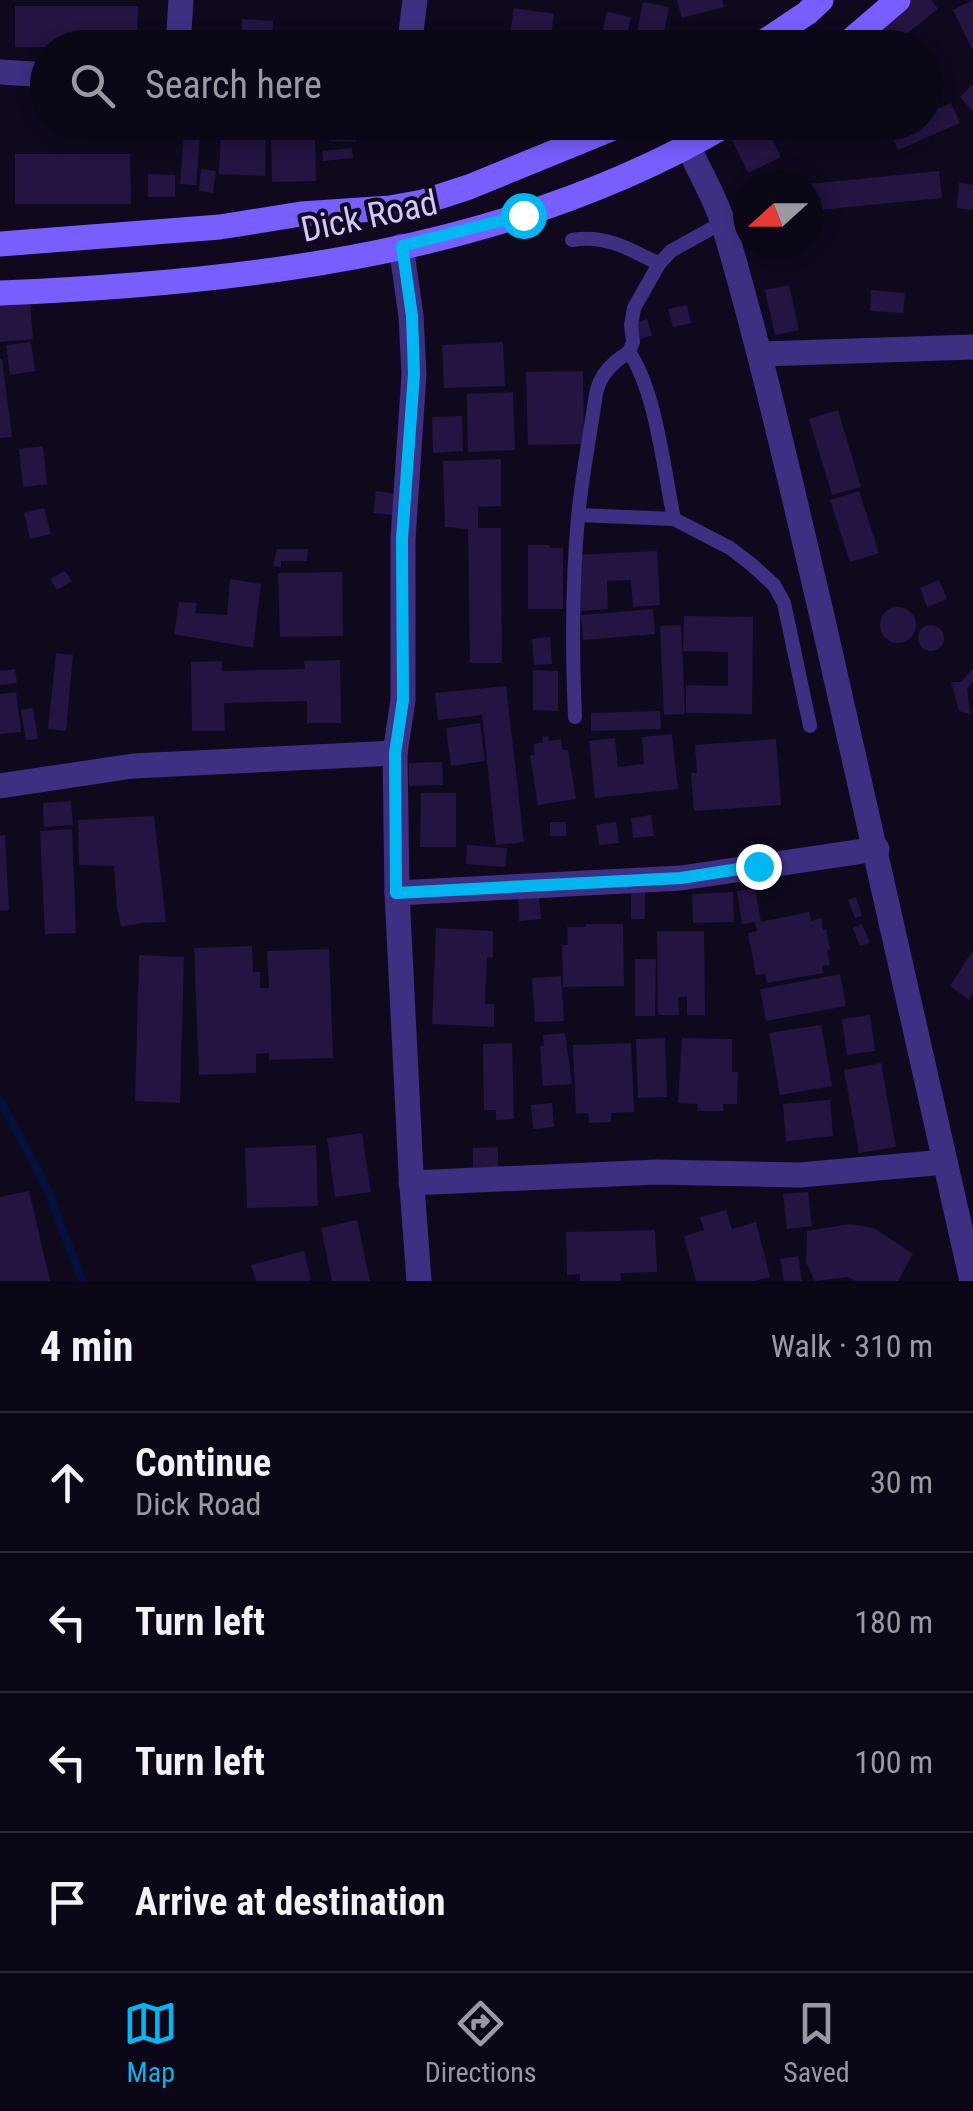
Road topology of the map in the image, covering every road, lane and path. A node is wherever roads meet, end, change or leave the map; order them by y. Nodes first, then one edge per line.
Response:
1 (182, 0) edge
2 (415, 0) edge
3 (821, 0) edge
4 (898, 0) edge
5 (179, 30) edge
6 (411, 30) edge
7 (783, 30) edge
8 (863, 30) edge
9 (0, 72) edge
10 (30, 74) edge
11 (584, 140) edge
12 (684, 140) edge
13 (702, 140) edge
14 (687, 149) junction
15 (722, 222) junction
16 (572, 240) dead end
17 (0, 244) edge
18 (402, 246) junction
19 (659, 264) junction
20 (0, 294) edge
21 (973, 347) edge
22 (629, 352) junction
23 (760, 354) junction
24 (579, 514) junction
25 (674, 519) junction
26 (575, 717) dead end
27 (810, 726) dead end
28 (395, 753) junction
29 (0, 786) edge
30 (877, 849) junction
31 (396, 893) junction
32 (945, 1162) junction
33 (411, 1183) junction
34 (419, 1281) edge
35 (972, 1281) edge

1 - 5 street
2 - 6 street
3 - 7 main road
4 - 8 main road
9 - 10 street
11 - 17 main road, Dick Road
12 - 14 street
13 - 14 main road, Dick Road
14 - 15 street
14 - 18 main road, Dick Road
15 - 19 lane
15 - 23 street
16 - 19 lane
18 - 20 main road, Dick Road
18 - 28 street
19 - 22 lane
21 - 23 street
22 - 24 lane
22 - 25 lane
23 - 30 street
24 - 25 lane
24 - 26 lane
25 - 27 lane
28 - 29 street
28 - 31 street
30 - 31 street
30 - 32 street
31 - 33 street
32 - 33 street
32 - 35 street
33 - 34 street

